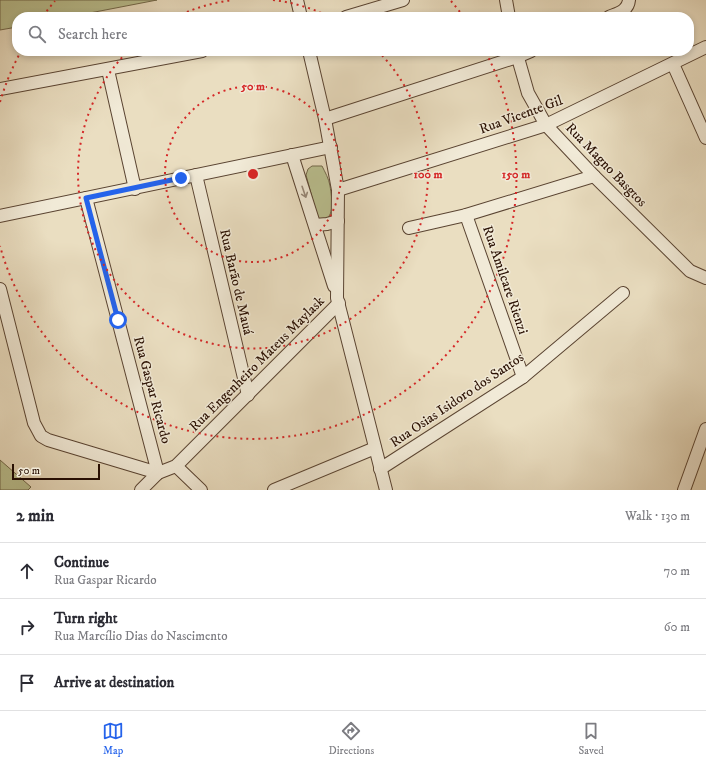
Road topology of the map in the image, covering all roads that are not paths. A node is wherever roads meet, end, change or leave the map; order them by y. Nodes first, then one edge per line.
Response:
1 (297, 0) edge
2 (402, 0) edge
3 (506, 0) edge
4 (629, 0) edge
5 (300, 12) edge
6 (362, 12) edge
7 (508, 12) edge
8 (620, 12) edge
9 (706, 47) edge
10 (694, 53) edge
11 (177, 56) edge
12 (310, 56) edge
13 (510, 56) edge
14 (517, 56) edge
15 (689, 56) edge
16 (673, 64) junction
17 (108, 70) junction
18 (0, 89) edge
19 (325, 119) junction
20 (546, 125) junction
21 (706, 138) edge
22 (331, 147) junction
23 (292, 156) junction
24 (196, 175) junction
25 (594, 176) junction
26 (135, 189) junction
27 (338, 190) junction
28 (86, 198) junction
29 (466, 215) junction
30 (0, 216) edge
31 (338, 221) junction
32 (315, 225) junction
33 (409, 228) dead end
34 (706, 278) edge
35 (0, 288) edge
36 (623, 293) dead end
37 (338, 300) junction
38 (522, 376) junction
39 (248, 395) junction
40 (706, 429) edge
41 (375, 448) junction
42 (176, 466) junction
43 (380, 469) junction
44 (158, 473) junction
45 (141, 490) edge
46 (201, 490) edge
47 (274, 490) edge
48 (386, 490) edge
49 (684, 490) edge

1 - 5 street
2 - 6 street
3 - 7 street
4 - 8 street
9 - 10 street, Rua Vicente Gil
11 - 17 street
12 - 19 street
13 - 19 street
14 - 20 street, Rua Magno Basgtos
15 - 16 street, Rua Vicente Gil
16 - 20 street, Rua Vicente Gil
16 - 21 street
17 - 18 street
17 - 26 street
19 - 22 street
20 - 25 street, Rua Magno Basgtos
20 - 27 street, Rua Vicente Gil
22 - 23 street
22 - 27 street
23 - 24 street
23 -> 32 street
24 - 26 street
24 - 39 street, Rua Barão de Mauá
25 - 29 street
25 - 34 street, Rua Magno Basgtos
26 - 28 street
27 - 31 street
28 - 30 street
28 - 44 street, Rua Gaspar Ricardo
29 - 33 street
29 - 38 street, Rua Amilcare Rienzi
31 - 32 street
31 - 37 street
32 - 37 street
35 - 44 street
36 - 38 street, Rua Osias Isidoro dos Santos
37 - 39 street, Rua Engenheiro Mateus Maylask
37 - 41 street
38 - 43 street, Rua Osias Isidoro dos Santos
39 - 42 street, Rua Engenheiro Mateus Maylask
40 - 49 street
41 - 43 street
41 - 47 street
42 - 44 street, Rua Engenheiro Mateus Maylask
42 - 46 street
43 - 48 street
44 - 45 street, Rua Engenheiro Mateus Maylask

